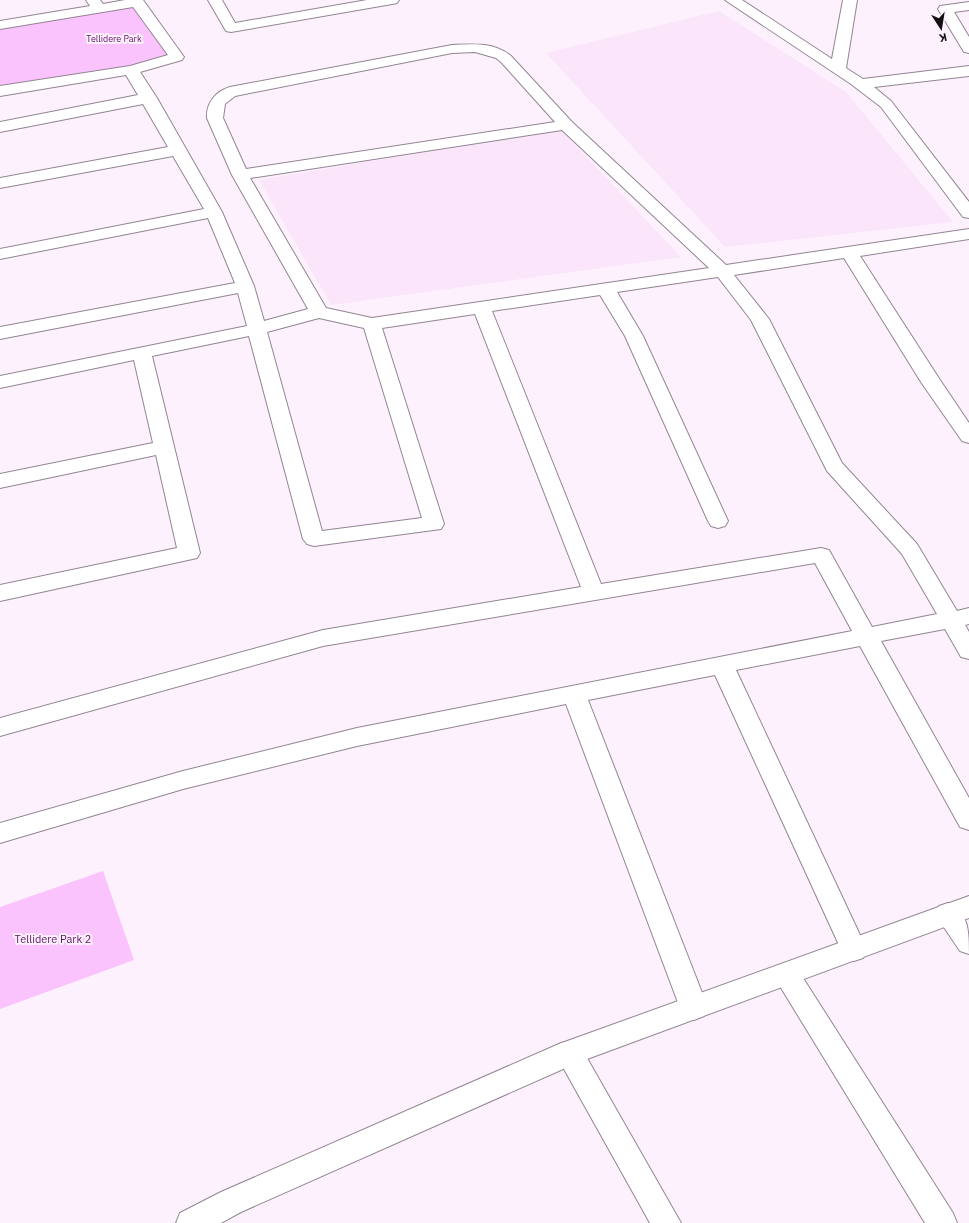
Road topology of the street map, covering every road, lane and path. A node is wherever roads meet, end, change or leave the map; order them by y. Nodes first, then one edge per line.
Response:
1 (215, 0) edge
2 (392, 0) edge
3 (733, 0) edge
4 (850, 0) edge
5 (96, 4) edge
6 (969, 6) edge
7 (0, 25) edge
8 (969, 49) edge
9 (838, 69) junction
10 (131, 70) junction
11 (969, 71) edge
12 (860, 84) junction
13 (0, 91) edge
14 (149, 98) junction
15 (566, 125) junction
16 (0, 127) edge
17 (179, 150) junction
18 (240, 175) junction
19 (0, 183) edge
20 (214, 212) junction
21 (969, 213) edge
22 (967, 237) edge
23 (849, 252) junction
24 (0, 254) edge
25 (722, 271) junction
26 (245, 286) junction
27 (605, 288) junction
28 (481, 307) junction
29 (319, 312) junction
30 (372, 324) junction
31 (257, 330) junction
32 (0, 333) edge
33 (142, 352) junction
34 (0, 382) edge
35 (969, 437) edge
36 (164, 447) junction
37 (0, 481) edge
38 (718, 521) dead end
39 (0, 593) edge
40 (594, 593) junction
41 (960, 617) edge
42 (866, 636) junction
43 (969, 652) edge
44 (722, 665) junction
45 (574, 694) junction
46 (0, 727) edge
47 (969, 820) edge
48 (0, 833) edge
49 (958, 911) edge
50 (969, 942) edge
51 (854, 950) junction
52 (787, 975) junction
53 (694, 1008) junction
54 (569, 1053) junction
55 (191, 1223) edge
56 (666, 1223) edge
57 (942, 1223) edge

1 - 2 street
3 - 9 street
4 - 9 street
5 - 7 street
5 - 10 street
6 - 8 street
9 - 12 street
10 - 13 street
10 - 14 street
11 - 12 street
12 - 21 street
14 - 16 street
14 - 17 street
15 - 18 street
15 - 18 street
15 - 25 street
17 - 19 street
17 - 20 street
18 - 29 street
20 - 24 street
20 - 26 street
22 - 23 street
23 - 25 street
23 - 35 street
25 - 27 street
25 - 41 street
26 - 31 street
26 - 32 street
27 - 28 street
27 - 38 street
28 - 30 street
28 - 40 street
29 - 30 street
29 - 31 street
30 - 31 street
31 - 33 street
33 - 34 street
33 - 36 street
36 - 37 street
36 - 39 street
40 - 42 street
40 - 46 street
41 - 42 street
41 - 43 street
42 - 44 street
42 - 47 street
44 - 45 street
44 - 51 street
45 - 48 street
45 - 53 street
49 - 50 street
49 - 51 street
51 - 52 street
52 - 53 street
52 - 57 street
53 - 54 street
54 - 55 street
54 - 56 street

